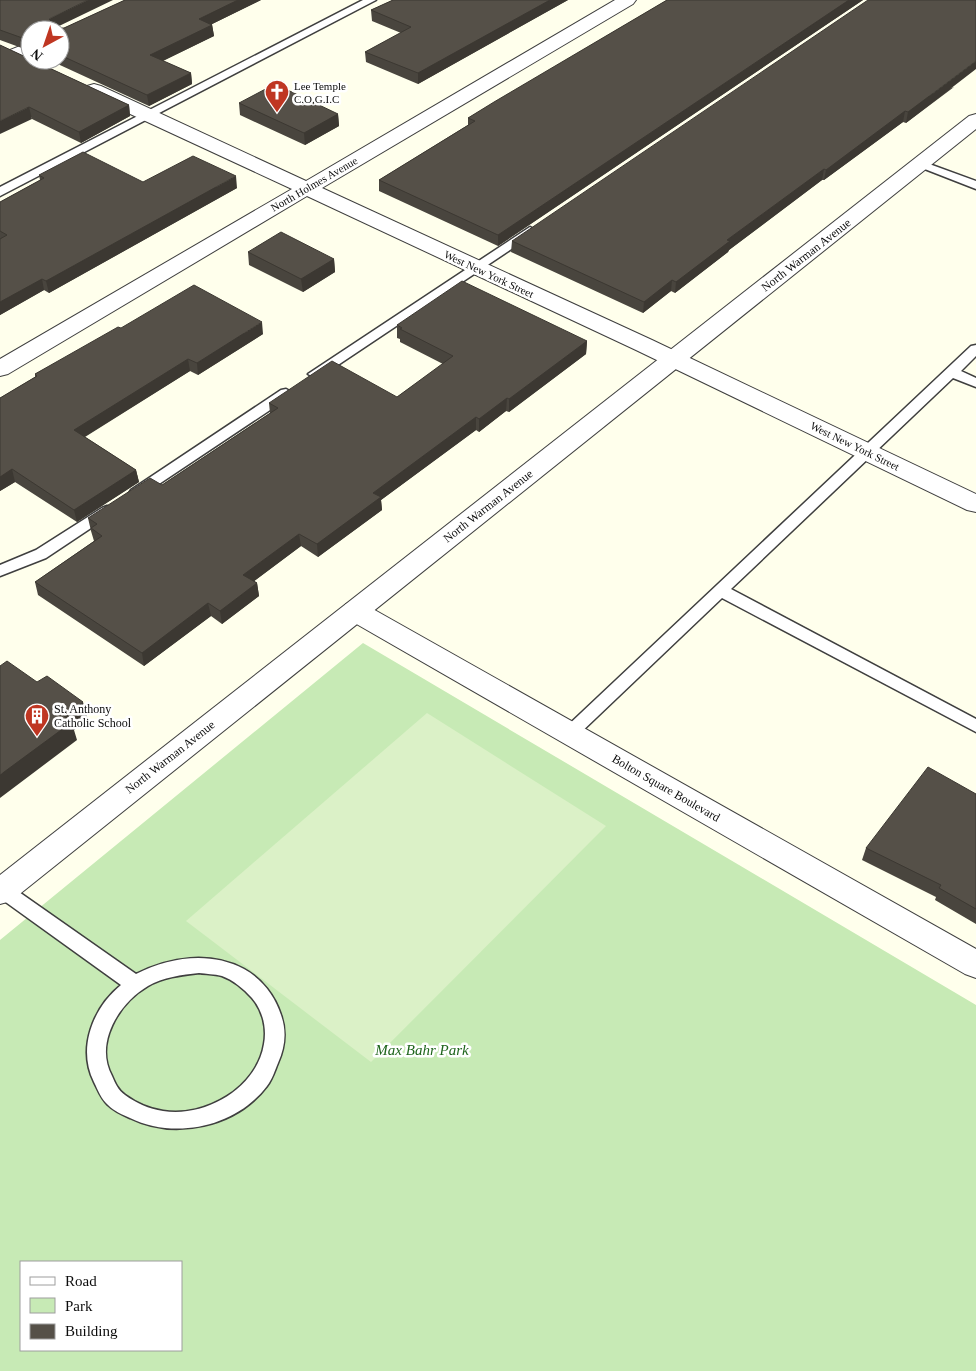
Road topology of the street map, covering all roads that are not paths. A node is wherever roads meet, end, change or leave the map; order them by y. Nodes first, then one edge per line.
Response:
1 (371, 0) edge
2 (627, 0) edge
3 (76, 82) edge
4 (148, 115) junction
5 (976, 120) edge
6 (921, 164) junction
7 (976, 184) edge
8 (306, 188) junction
9 (0, 192) edge
10 (541, 224) edge
11 (476, 268) junction
12 (976, 349) edge
13 (673, 359) junction
14 (0, 369) edge
15 (952, 372) junction
16 (976, 383) edge
17 (867, 452) junction
18 (976, 504) edge
19 (0, 571) edge
20 (720, 590) junction
21 (355, 610) junction
22 (976, 726) edge
23 (570, 733) junction
24 (2, 891) edge
25 (976, 965) edge
26 (134, 984) junction

1 - 4 lane
2 - 8 street, North Holmes Avenue
3 - 4 street, West New York Street
4 - 8 street, West New York Street
4 - 9 lane
5 - 6 street, North Warman Avenue
6 - 7 lane
6 - 13 street, North Warman Avenue
8 - 11 street, West New York Street
8 - 14 street, North Holmes Avenue
10 - 11 lane
11 - 13 street, West New York Street
11 - 19 lane
12 - 15 lane
13 - 17 street, West New York Street
13 - 21 street, North Warman Avenue
15 - 16 lane
15 - 17 lane
17 - 18 street, West New York Street
17 - 20 lane
20 - 22 lane
20 - 23 lane
21 - 23 street, Bolton Square Boulevard
21 - 24 street, North Warman Avenue
23 - 25 street, Bolton Square Boulevard
24 - 26 lane
26 - 26 lane

